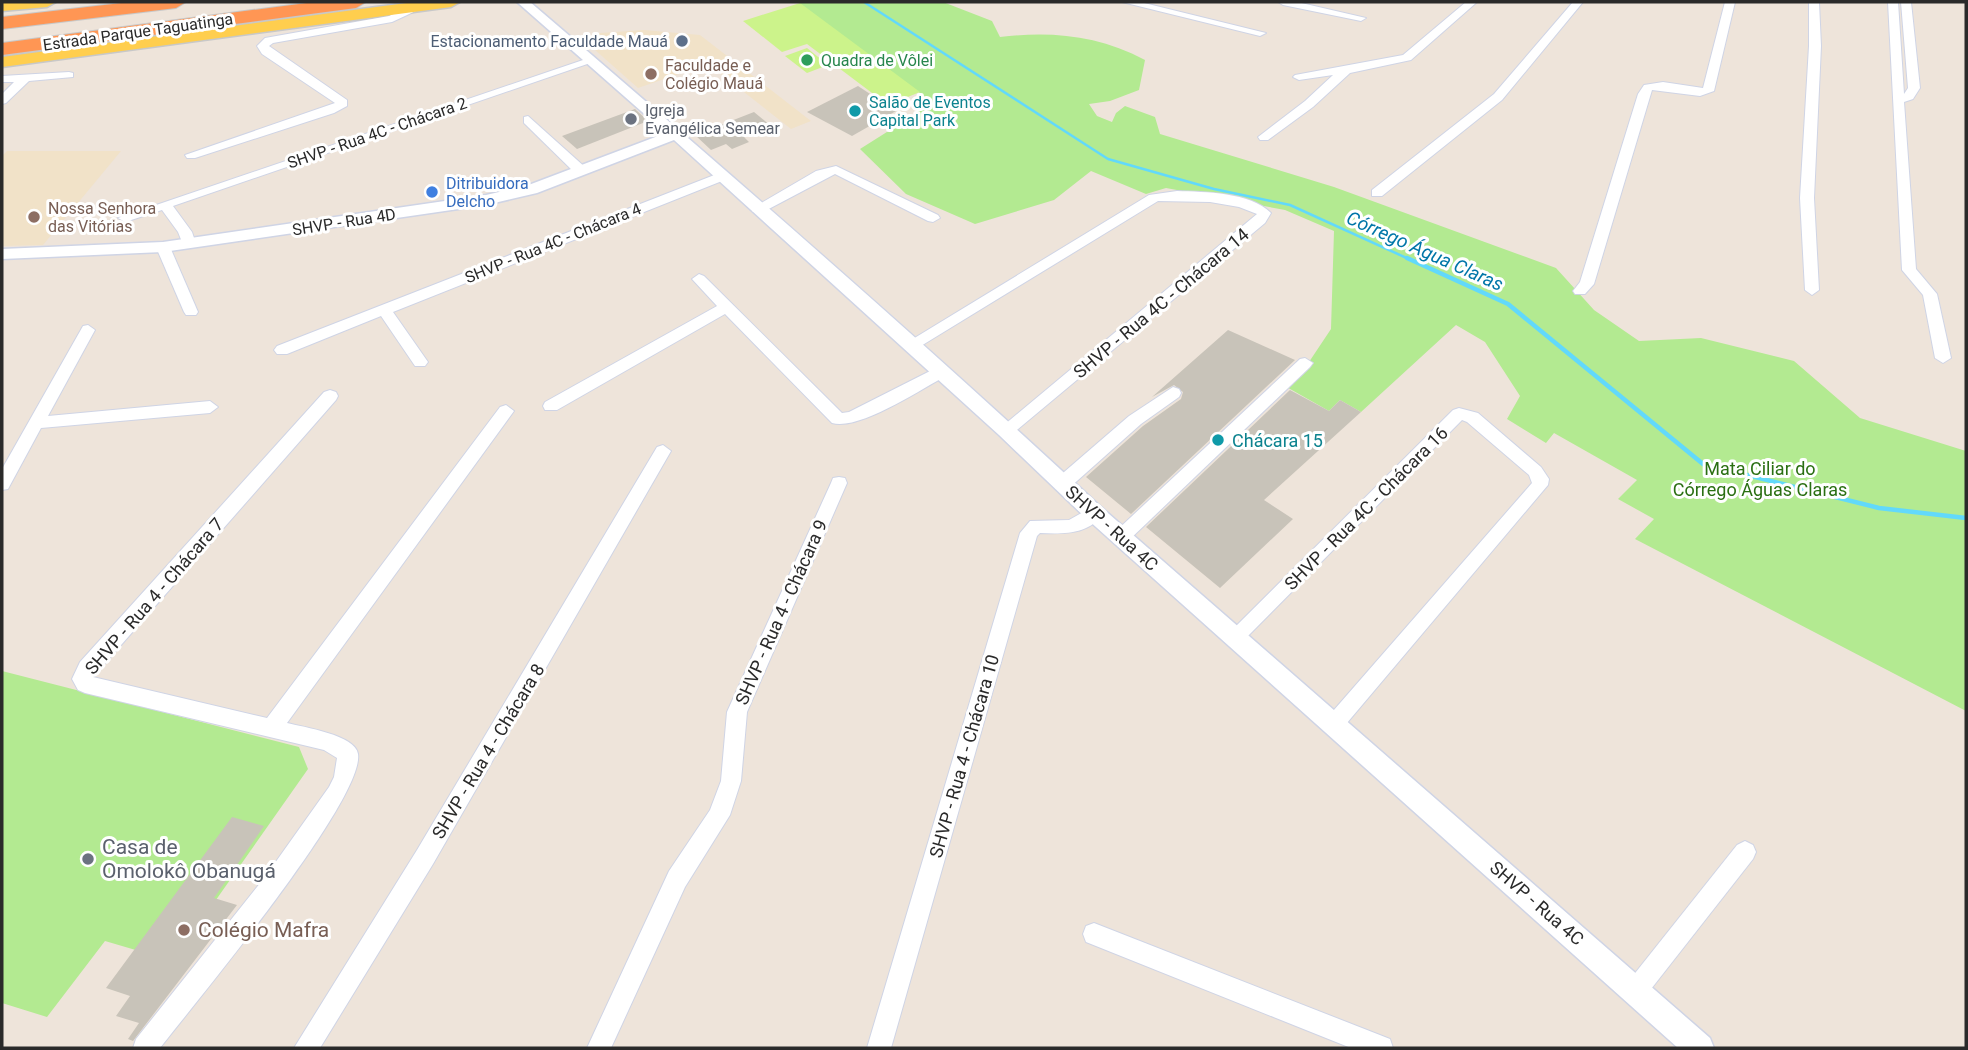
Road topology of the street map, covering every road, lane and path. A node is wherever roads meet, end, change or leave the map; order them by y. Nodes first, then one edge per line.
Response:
1 (47, 2) edge
2 (176, 2) edge
3 (356, 2) edge
4 (451, 2) edge
5 (1127, 2) edge
6 (1283, 2) edge
7 (1472, 2) edge
8 (1578, 2) edge
9 (1730, 2) edge
10 (1814, 2) edge
11 (1893, 2) edge
12 (1906, 2) edge
13 (526, 3) edge
14 (2, 6) edge
15 (416, 7) junction
16 (1361, 18) dead end
17 (2, 23) edge
18 (1260, 33) dead end
19 (2, 49) edge
20 (590, 61) junction
21 (2, 62) edge
22 (1346, 70) junction
23 (69, 75) dead end
24 (26, 77) junction
25 (1299, 77) dead end
26 (2, 79) edge
27 (2, 100) edge
28 (1899, 100) junction
29 (528, 120) dead end
30 (676, 134) junction
31 (1264, 137) dead end
32 (191, 155) dead end
33 (581, 171) junction
34 (722, 176) junction
35 (1377, 193) dead end
36 (165, 205) junction
37 (758, 209) junction
38 (125, 218) dead end
39 (933, 218) dead end
40 (189, 244) junction
41 (163, 247) junction
42 (2, 254) edge
43 (699, 279) dead end
44 (1812, 290) dead end
45 (1580, 291) dead end
46 (726, 307) junction
47 (384, 310) junction
48 (191, 312) dead end
49 (88, 330) dead end
50 (911, 345) junction
51 (282, 351) dead end
52 (1943, 358) dead end
53 (420, 362) dead end
54 (1305, 363) dead end
55 (941, 372) junction
56 (1174, 393) dead end
57 (330, 396) dead end
58 (551, 406) dead end
59 (210, 407) dead end
60 (506, 411) dead end
61 (34, 423) junction
62 (1006, 430) junction
63 (663, 451) dead end
64 (839, 483) dead end
65 (2, 484) edge
66 (1062, 484) junction
67 (1094, 513) junction
68 (1121, 537) junction
69 (1235, 636) junction
70 (1334, 724) junction
71 (272, 729) junction
72 (1745, 852) dead end
73 (1094, 934) dead end
74 (1636, 990) junction
75 (145, 1048) edge
76 (306, 1048) edge
77 (599, 1048) edge
78 (879, 1048) edge
79 (1381, 1048) edge
80 (1700, 1048) edge

1 - 14 main road
2 - 17 highway, Estrada Parque Taguatinga
3 - 19 highway, Estrada Parque Taguatinga
4 - 15 main road
5 - 18 street
6 - 16 street
7 - 22 street
8 - 35 street
9 - 45 street
10 - 44 street
11 - 28 street
12 - 28 street
13 - 20 street, SHVP - Rua 4C
15 - 21 main road
15 - 32 street
20 - 30 street, SHVP - Rua 4C
20 - 36 street, SHVP - Rua 4C - Chácara 2
22 - 25 street
22 - 31 street
23 - 24 street
24 - 26 street
24 - 27 street
28 - 52 street
29 - 33 street
30 - 33 street, SHVP - Rua 4D
30 - 34 street, SHVP - Rua 4C
33 - 40 street, SHVP - Rua 4D
34 - 37 street, SHVP - Rua 4C
34 - 47 street, SHVP - Rua 4C - Chácara 4
36 - 38 street, SHVP - Rua 4C - Chácara 2
36 - 40 street
37 - 39 street
37 - 50 street, SHVP - Rua 4C
40 - 41 street, SHVP - Rua 4D
41 - 42 street, SHVP - Rua 4D
41 - 48 street
43 - 46 street
46 - 55 street
46 - 58 street
47 - 51 street, SHVP - Rua 4C - Chácara 4
47 - 53 street
49 - 61 street
50 - 55 street, SHVP - Rua 4C
50 - 62 street, SHVP - Rua 4C - Chácara 14
54 - 68 street
55 - 62 street, SHVP - Rua 4C
56 - 66 street
57 - 71 street, SHVP - Rua 4 - Chácara 7
59 - 61 street
60 - 71 street
61 - 65 street
62 - 66 street, SHVP - Rua 4C
63 - 76 street, SHVP - Rua 4 - Chácara 8
64 - 77 street, SHVP - Rua 4 - Chácara 9
66 - 67 street, SHVP - Rua 4C
67 - 68 street, SHVP - Rua 4C
67 - 78 street, SHVP - Rua 4 - Chácara 10
68 - 69 street, SHVP - Rua 4C
69 - 70 street, SHVP - Rua 4C
69 - 70 street, SHVP - Rua 4C - Chácara 16
70 - 74 street, SHVP - Rua 4C
71 - 75 street, SHVP - Rua 4 - Chácara 7
72 - 74 street
73 - 79 street
74 - 80 street, SHVP - Rua 4C

